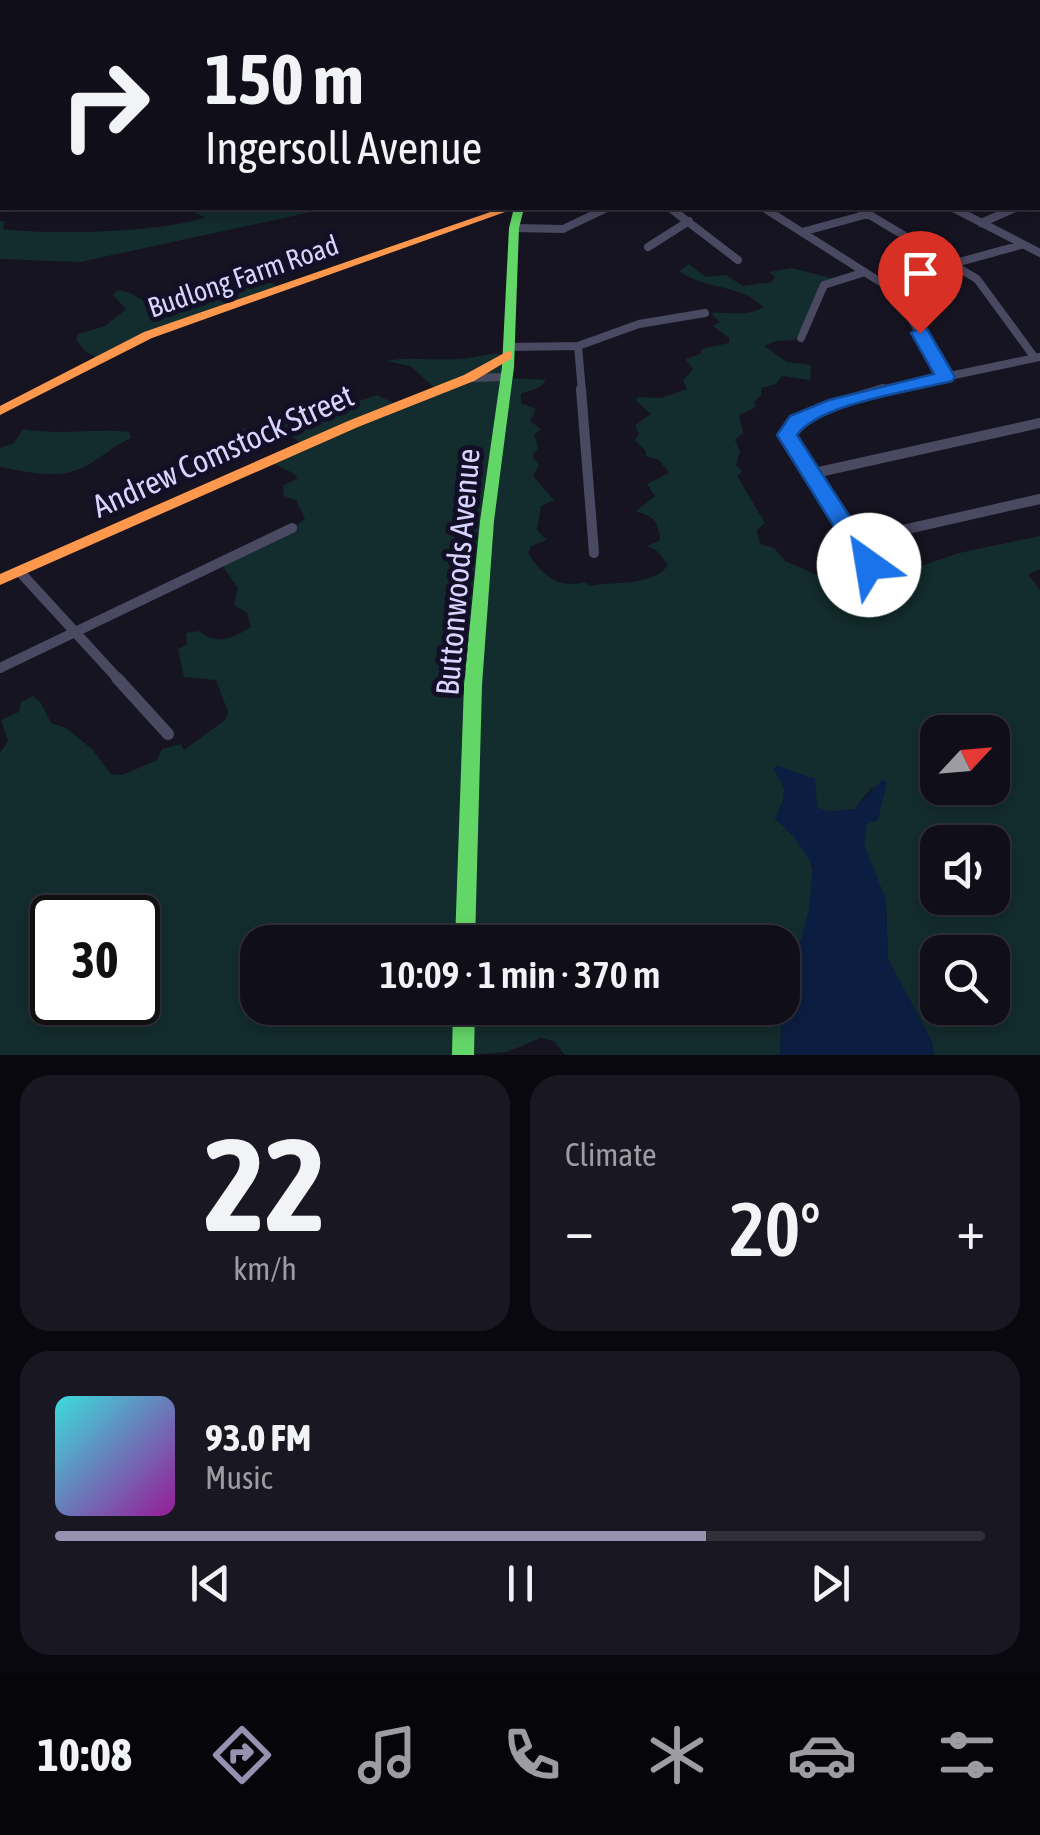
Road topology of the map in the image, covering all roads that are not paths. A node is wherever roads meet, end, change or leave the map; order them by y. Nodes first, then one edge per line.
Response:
1 (505, 210) edge
2 (518, 210) edge
3 (603, 210) edge
4 (673, 210) edge
5 (767, 210) edge
6 (861, 210) edge
7 (958, 210) edge
8 (1010, 210) edge
9 (868, 214) junction
10 (689, 221) junction
11 (981, 223) junction
12 (514, 228) junction
13 (802, 232) junction
14 (1021, 246) junction
15 (648, 247) dead end
16 (1040, 253) edge
17 (738, 260) dead end
18 (954, 263) junction
19 (865, 272) junction
20 (883, 283) junction
21 (705, 312) dead end
22 (800, 338) dead end
23 (578, 346) junction
24 (509, 351) junction
25 (1037, 357) edge
26 (506, 377) junction
27 (945, 377) junction
28 (469, 378) junction
29 (0, 411) edge
30 (1040, 423) edge
31 (810, 474) junction
32 (1040, 499) edge
33 (292, 528) dead end
34 (854, 541) junction
35 (594, 553) dead end
36 (20, 572) junction
37 (0, 580) edge
38 (884, 589) dead end
39 (72, 632) junction
40 (0, 668) edge
41 (168, 734) dead end
42 (466, 925) edge
43 (463, 1025) edge
44 (462, 1055) edge

1 - 29 street, Budlong Farm Road
2 - 12 street, Buttonwoods Avenue
3 - 12 street
4 - 10 street
5 - 13 street
6 - 9 street
7 - 11 street
8 - 11 street
9 - 13 street
9 - 18 street
10 - 15 street
10 - 17 street
11 - 14 street
12 - 24 street, Buttonwoods Avenue
13 - 19 street
14 - 16 street
14 - 18 street
18 - 20 street
18 - 25 street
19 - 20 street
19 - 22 street
20 - 27 street
21 - 23 street
23 - 24 street
23 - 35 street
24 - 26 street, Buttonwoods Avenue
24 - 28 street, Andrew Comstock Street
25 - 27 street
26 - 28 street, Andrew Comstock Street
26 - 42 street, Buttonwoods Avenue
27 - 31 street
28 - 36 street, Andrew Comstock Street
30 - 31 street
31 - 34 street
32 - 34 street
33 - 39 street
34 - 38 street
36 - 37 street, Andrew Comstock Street
36 - 39 street
39 - 40 street
39 - 41 street
43 - 44 street

